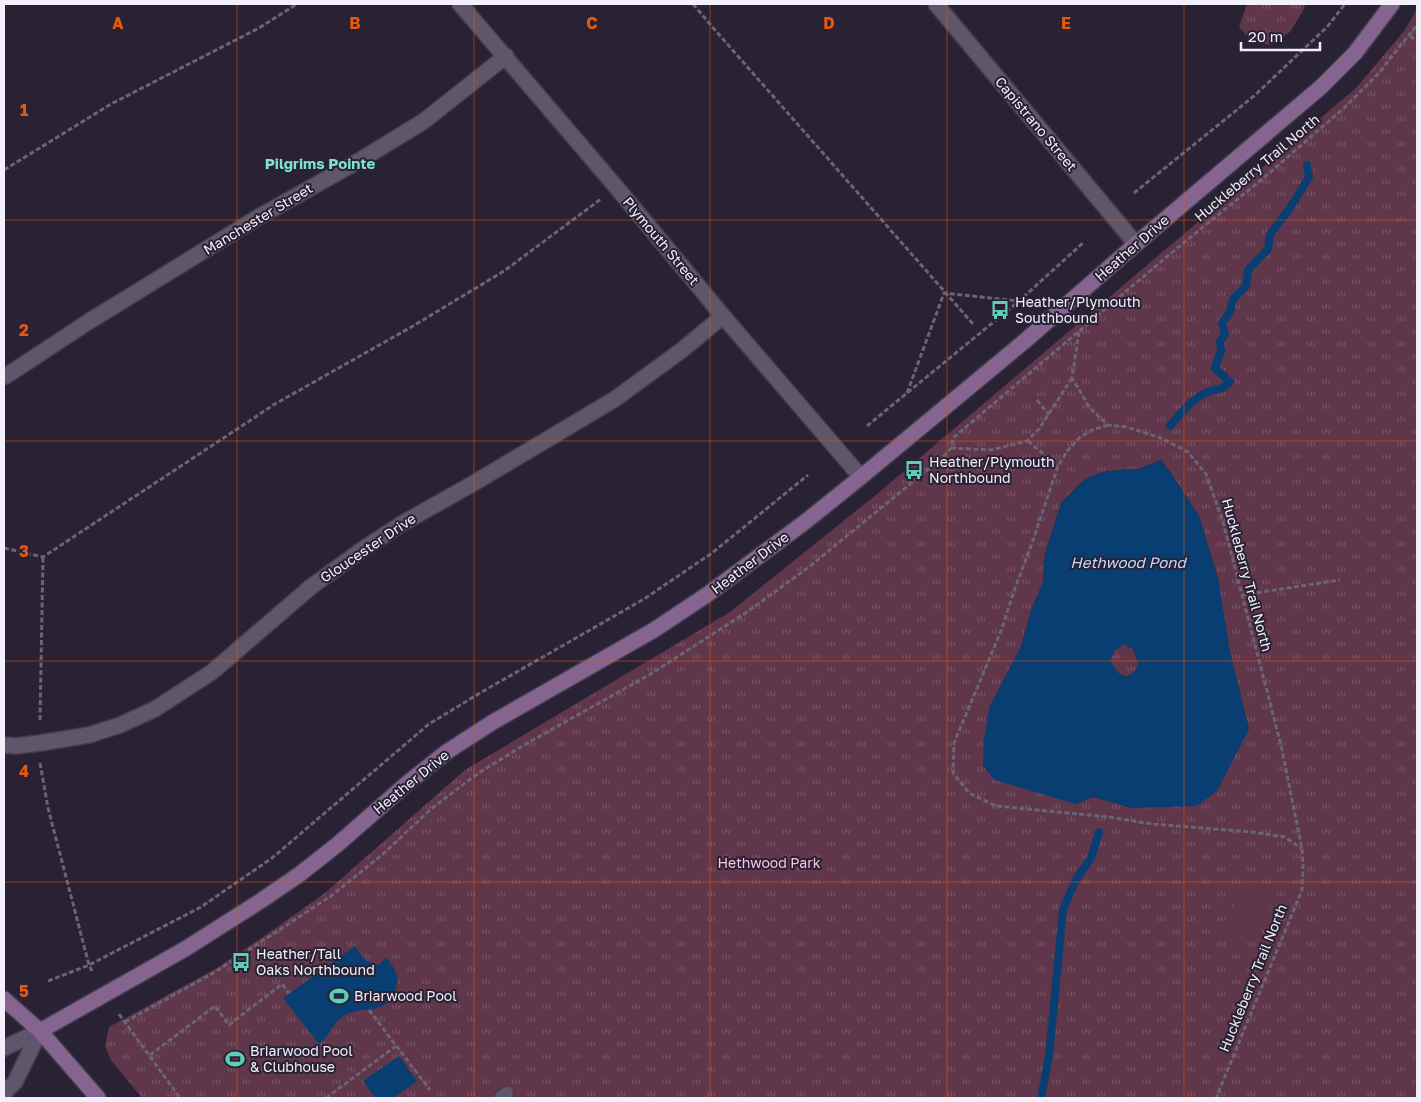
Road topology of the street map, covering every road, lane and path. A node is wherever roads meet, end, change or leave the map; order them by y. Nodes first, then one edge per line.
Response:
1 (297, 4) edge
2 (460, 4) edge
3 (693, 4) edge
4 (936, 4) edge
5 (1345, 4) edge
6 (1392, 4) edge
7 (1417, 25) edge
8 (1410, 36) junction
9 (1417, 42) edge
10 (506, 56) junction
11 (4, 170) edge
12 (1134, 193) dead end
13 (600, 200) dead end
14 (1084, 242) dead end
15 (1136, 244) junction
16 (944, 293) junction
17 (1019, 301) junction
18 (723, 316) junction
19 (973, 324) dead end
20 (1079, 331) junction
21 (6, 376) dead end
22 (1072, 378) junction
23 (907, 393) junction
24 (1036, 400) dead end
25 (1049, 415) junction
26 (1108, 425) junction
27 (867, 426) dead end
28 (1027, 441) junction
29 (951, 448) junction
30 (1058, 466) junction
31 (861, 477) junction
32 (4, 548) edge
33 (43, 557) junction
34 (1340, 580) dead end
35 (1242, 595) junction
36 (40, 720) dead end
37 (4, 745) edge
38 (39, 760) dead end
39 (1302, 849) junction
40 (89, 965) junction
41 (92, 971) dead end
42 (48, 981) dead end
43 (289, 993) dead end
44 (4, 999) edge
45 (369, 1010) dead end
46 (119, 1014) dead end
47 (124, 1022) junction
48 (40, 1031) junction
49 (396, 1046) junction
50 (4, 1048) edge
51 (150, 1055) junction
52 (430, 1090) dead end
53 (4, 1093) edge
54 (98, 1098) edge
55 (180, 1098) edge
56 (326, 1098) edge
57 (1216, 1098) edge

1 - 11 path
2 - 10 street, Plymouth Street
3 - 16 path
4 - 15 street, Capistrano Street
5 - 12 path
6 - 15 street, Heather Drive
7 - 8 path, Huckleberry Trail North
8 - 9 path
8 - 20 path, Huckleberry Trail North
10 - 18 street, Plymouth Street
10 - 21 street, Manchester Street
13 - 33 path
14 - 17 path
15 - 31 street, Heather Drive
16 - 17 path
16 - 19 path
16 - 23 path
17 - 23 path
18 - 31 street, Plymouth Street
18 - 37 street, Gloucester Drive
20 - 22 path
20 - 29 path, Huckleberry Trail North
22 - 25 path
22 - 26 path
23 - 27 path
24 - 25 path
25 - 28 path
26 - 30 path
26 - 35 path, Huckleberry Trail North
28 - 29 path
28 - 30 path
29 - 47 path, Huckleberry Trail North
30 - 39 path
31 - 48 street, Heather Drive
32 - 33 path
33 - 36 path
34 - 35 path
35 - 39 path, Huckleberry Trail North
38 - 40 path
39 - 57 path, Huckleberry Trail North
40 - 41 path
40 - 42 path
43 - 51 path
44 - 48 street
45 - 49 path
46 - 47 path
47 - 51 path
48 - 50 street, Heather Drive
48 - 53 street
48 - 54 street
49 - 52 path
49 - 56 path
51 - 55 path

